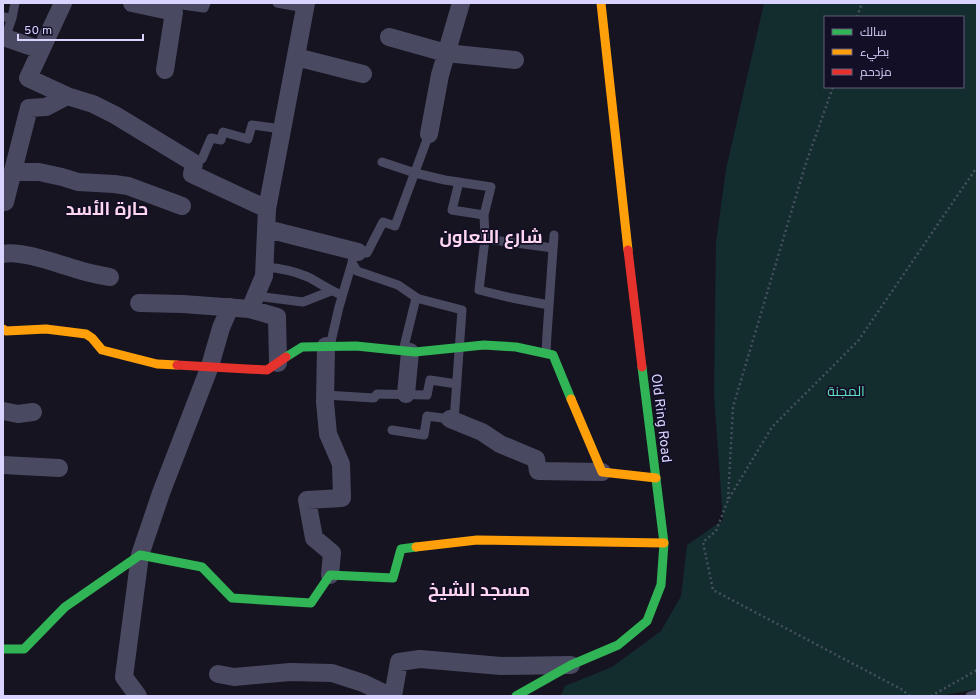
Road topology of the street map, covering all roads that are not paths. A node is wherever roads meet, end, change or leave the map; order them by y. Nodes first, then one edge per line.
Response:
1 (15, 3) edge
2 (64, 3) edge
3 (132, 3) edge
4 (206, 3) edge
5 (277, 3) edge
6 (461, 3) edge
7 (600, 3) edge
8 (305, 5) edge
9 (174, 12) junction
10 (8, 17) edge
11 (612, 19) dead end
12 (389, 36) dead end
13 (4, 41) edge
14 (41, 50) junction
15 (446, 53) junction
16 (296, 57) junction
17 (515, 60) dead end
18 (608, 66) junction
19 (165, 70) dead end
20 (363, 74) dead end
21 (67, 96) junction
22 (282, 129) junction
23 (429, 134) joint
24 (382, 162) dead end
25 (194, 163) junction
26 (13, 172) junction
27 (415, 173) junction
28 (459, 182) junction
29 (3, 202) edge
30 (182, 206) dead end
31 (267, 209) junction
32 (484, 215) junction
33 (267, 229) junction
34 (554, 235) dead end
35 (485, 239) junction
36 (553, 248) junction
37 (3, 254) edge
38 (355, 255) junction
39 (265, 267) junction
40 (110, 277) dead end
41 (331, 291) junction
42 (342, 295) junction
43 (417, 298) junction
44 (253, 302) junction
45 (139, 303) dead end
46 (549, 305) junction
47 (230, 307) junction
48 (3, 330) edge
49 (328, 346) junction
50 (460, 348) junction
51 (406, 351) junction
52 (546, 354) junction
53 (278, 363) junction
54 (210, 366) junction
55 (457, 384) junction
56 (406, 394) junction
57 (325, 395) junction
58 (3, 411) edge
59 (33, 412) dead end
60 (452, 420) junction
61 (392, 430) dead end
62 (3, 465) edge
63 (59, 468) dead end
64 (602, 472) junction
65 (656, 478) junction
66 (664, 543) junction
67 (140, 555) junction
68 (330, 575) junction
69 (3, 649) edge
70 (571, 665) junction
71 (218, 674) dead end
72 (977, 694) edge
73 (138, 696) edge
74 (390, 696) edge
75 (393, 696) edge
76 (516, 696) edge
77 (970, 696) edge

1 - 10 lane
2 - 14 street
3 - 9 street
4 - 9 lane
5 - 8 lane
6 - 15 street
7 - 18 street, Old Ring Road
8 - 16 street
9 - 19 street
10 - 13 lane
11 - 18 street, Old Ring Road
12 - 15 street
13 - 14 street
14 - 21 street
15 - 17 street
15 - 23 street
16 - 20 street
16 - 22 street
18 - 65 street, Old Ring Road
21 - 25 street
21 - 26 street
22 - 25 lane
22 - 31 street
23 - 27 lane
24 - 27 lane
25 - 31 street
26 - 29 street
26 - 30 street
27 - 28 lane
27 - 38 lane
28 - 32 lane
28 - 32 lane
31 - 33 street
32 - 35 lane
33 - 38 street
33 - 39 street
34 - 36 lane
35 - 36 lane
35 - 46 lane
36 - 46 lane
37 - 40 street
38 - 42 lane
38 - 43 lane
39 - 41 lane
39 - 44 street
41 - 42 lane
41 - 44 lane
42 - 49 lane
43 - 50 lane
43 - 51 lane
44 - 47 street
44 - 53 street
45 - 47 street
46 - 52 lane
47 - 54 street
48 - 54 street
49 - 51 street
49 - 53 street
49 - 57 street
50 - 51 street
50 - 52 street
50 - 55 lane
51 - 56 street
52 - 64 street
53 - 54 street
54 - 67 street
55 - 56 lane
55 - 60 lane
56 - 57 lane
57 - 68 street
58 - 59 street
60 - 61 lane
60 - 64 street
62 - 63 street
64 - 65 street
65 - 66 street, Old Ring Road
66 - 68 street
66 - 70 street, Old Ring Road
67 - 68 street
67 - 69 street
67 - 73 street
70 - 75 street
70 - 76 street, Old Ring Road
71 - 74 street
72 - 77 lane

